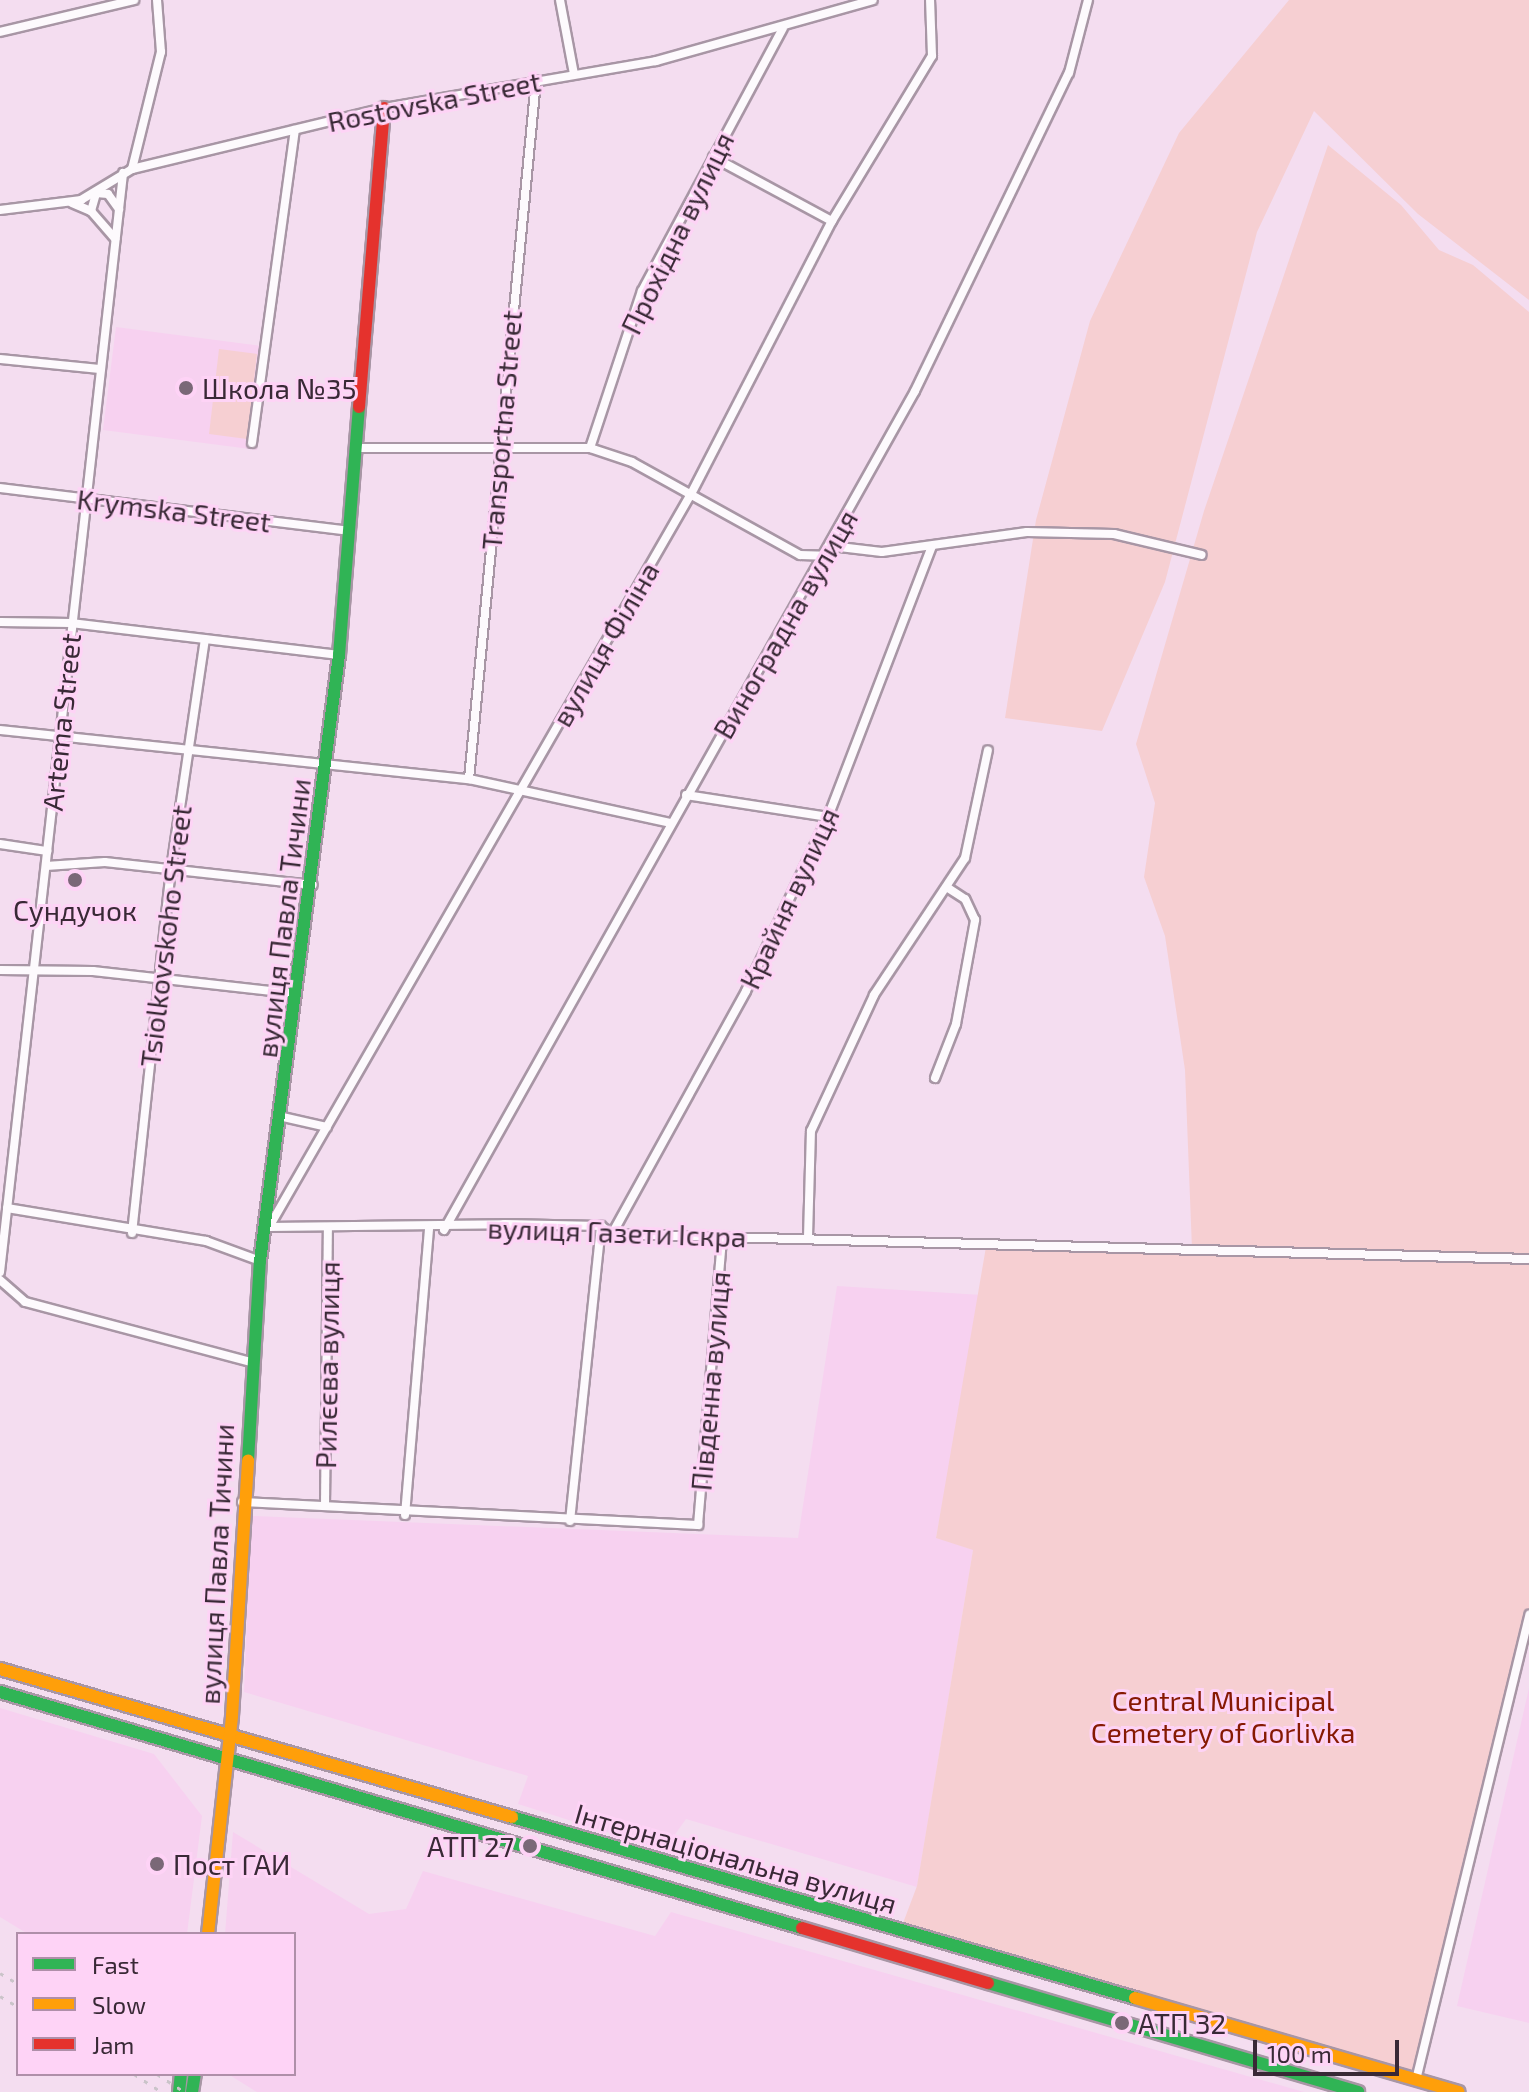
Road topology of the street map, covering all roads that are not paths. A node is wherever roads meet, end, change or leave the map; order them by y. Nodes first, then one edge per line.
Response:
1 (134, 0) edge
2 (157, 0) edge
3 (560, 0) edge
4 (873, 0) edge
5 (930, 0) edge
6 (1088, 0) edge
7 (784, 28) junction
8 (0, 32) edge
9 (574, 74) junction
10 (536, 80) junction
11 (384, 108) junction
12 (295, 130) junction
13 (713, 157) junction
14 (128, 171) junction
15 (96, 193) junction
16 (71, 203) junction
17 (119, 209) junction
18 (0, 210) edge
19 (91, 211) junction
20 (832, 221) junction
21 (115, 239) junction
22 (0, 359) edge
23 (101, 369) junction
24 (252, 443) dead end
25 (354, 448) junction
26 (590, 448) junction
27 (498, 451) junction
28 (0, 488) edge
29 (691, 494) junction
30 (85, 499) junction
31 (348, 531) junction
32 (831, 546) junction
33 (932, 546) junction
34 (1202, 555) dead end
35 (825, 556) junction
36 (0, 622) edge
37 (71, 623) junction
38 (0, 632) edge
39 (205, 639) junction
40 (339, 655) junction
41 (0, 730) edge
42 (57, 736) junction
43 (188, 748) junction
44 (988, 750) dead end
45 (326, 769) junction
46 (469, 779) junction
47 (523, 788) junction
48 (686, 795) junction
49 (828, 817) junction
50 (671, 823) junction
51 (0, 844) edge
52 (47, 851) junction
53 (46, 866) junction
54 (171, 869) junction
55 (314, 885) junction
56 (948, 888) junction
57 (0, 970) edge
58 (33, 973) junction
59 (161, 978) junction
60 (298, 994) junction
61 (935, 1078) dead end
62 (283, 1117) junction
63 (327, 1127) junction
64 (7, 1208) junction
65 (601, 1226) junction
66 (269, 1227) junction
67 (328, 1227) junction
68 (429, 1229) junction
69 (444, 1230) junction
70 (132, 1233) junction
71 (612, 1234) junction
72 (722, 1237) junction
73 (808, 1237) junction
74 (1529, 1259) edge
75 (260, 1261) junction
76 (0, 1272) edge
77 (0, 1280) edge
78 (250, 1362) junction
79 (242, 1502) junction
80 (325, 1504) junction
81 (405, 1515) junction
82 (570, 1521) junction
83 (1529, 1615) edge
84 (0, 1669) edge
85 (0, 1692) edge
86 (230, 1734) junction
87 (225, 1759) junction
88 (208, 1932) edge
89 (1416, 2080) junction
90 (1358, 2092) edge
91 (1459, 2092) edge

1 - 8 street
2 - 14 street, Artema Street
3 - 9 street
4 - 7 street, Rostovska Street
5 - 20 street, вулиця Філіна
6 - 32 street, Виноградна вулиця
7 - 9 street, Rostovska Street
7 - 13 street, Прохідна вулиця
9 - 10 street, Rostovska Street
10 - 11 street, Rostovska Street
10 - 27 street, Transportna Street
11 - 12 street, Rostovska Street
11 - 25 main road, вулиця Павла Тичини
12 - 14 street, Rostovska Street
12 - 24 street
13 - 20 street
13 - 26 street, Прохідна вулиця
14 - 15 street, Rostovska Street
14 - 17 street, Artema Street
15 - 16 street, Rostovska Street
15 - 17 street
15 - 19 street
16 - 18 street, Rostovska Street
16 - 19 street
17 - 21 street, Artema Street
19 - 21 street
20 - 29 street, вулиця Філіна
21 - 23 street, Artema Street
22 - 23 street
23 - 30 street, Artema Street
25 - 27 street
25 - 31 main road, вулиця Павла Тичини
26 - 27 street
26 - 29 street
27 - 46 street, Transportna Street
28 - 30 street, Krymska Street
29 - 35 street
29 - 47 street, вулиця Філіна
30 - 31 street, Krymska Street
30 - 37 street, Artema Street
31 - 40 main road, вулиця Павла Тичини
32 - 33 street
32 - 35 street, Виноградна вулиця
33 - 34 street
33 - 49 street, Крайня вулиця
35 - 48 street, Виноградна вулиця
36 - 37 street
36 - 38 street
37 - 39 street
37 - 42 street, Artema Street
39 - 40 street
39 - 43 street, Tsiolkovskoho Street
40 - 45 main road, вулиця Павла Тичини
41 - 42 street
42 - 43 street
42 - 52 street, Artema Street
43 - 45 street
43 - 54 street, Tsiolkovskoho Street
44 - 56 street
45 - 46 street
45 - 55 main road, вулиця Павла Тичини
46 - 47 street
47 - 50 street
47 - 63 street, вулиця Філіна
48 - 49 street
48 - 50 street, Виноградна вулиця
49 - 71 street, Крайня вулиця
50 - 69 street, Виноградна вулиця
51 - 52 street
52 - 53 street, Artema Street
53 - 54 street
53 - 58 street, Artema Street
54 - 55 street
54 - 59 street, Tsiolkovskoho Street
55 - 60 main road, вулиця Павла Тичини
56 - 61 street
56 - 73 street
57 - 58 street
58 - 59 street
58 - 64 street, Artema Street
59 - 60 street
59 - 70 street, Tsiolkovskoho Street
60 - 62 main road, вулиця Павла Тичини
62 - 63 street
62 - 66 main road, вулиця Павла Тичини
63 - 66 street, вулиця Філіна
64 - 70 street
64 - 76 street, Artema Street
65 - 69 street, вулиця Газети Іскра
65 - 71 street, вулиця Газети Іскра
65 - 82 street
66 - 67 street, вулиця Газети Іскра
66 - 75 main road, вулиця Павла Тичини
67 - 68 street, вулиця Газети Іскра
67 - 80 street, Рилєєва вулиця
68 - 69 street, вулиця Газети Іскра
68 - 81 street
70 - 75 street
71 - 72 street, вулиця Газети Іскра
72 - 73 street, вулиця Газети Іскра
72 - 82 street, Південна вулиця
73 - 74 street, вулиця Газети Іскра
75 - 78 main road, вулиця Павла Тичини
77 - 78 street
78 - 79 main road, вулиця Павла Тичини
79 - 80 street
79 - 86 main road, вулиця Павла Тичини
80 - 81 street
81 - 82 street
83 - 89 street
84 - 86 main road, Інтернаціональна вулиця
85 - 87 main road, Інтернаціональна вулиця
86 - 87 main road, вулиця Павла Тичини
86 - 89 main road, Інтернаціональна вулиця
87 - 88 main road, вулиця Павла Тичини
87 - 90 main road, Інтернаціональна вулиця
89 - 91 main road, Інтернаціональна вулиця

